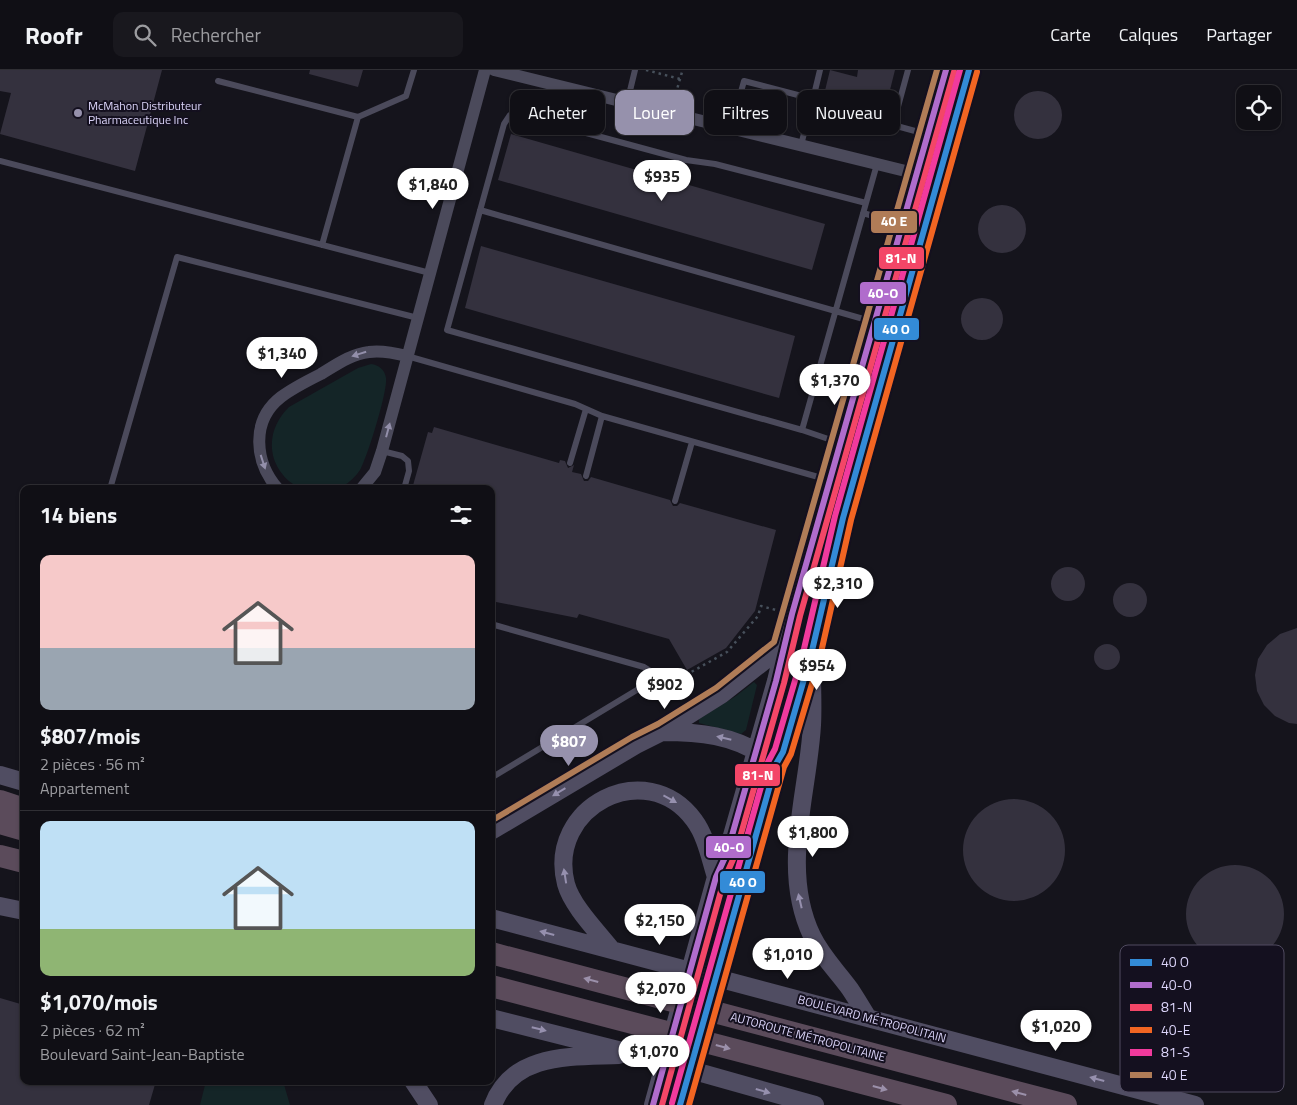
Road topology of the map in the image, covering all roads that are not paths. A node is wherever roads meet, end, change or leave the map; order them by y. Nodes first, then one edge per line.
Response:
1 (414, 70) edge
2 (485, 70) edge
3 (494, 70) edge
4 (636, 70) edge
5 (820, 70) edge
6 (908, 70) edge
7 (946, 70) edge
8 (969, 70) edge
9 (218, 81) dead end
10 (631, 90) edge
11 (742, 90) edge
12 (778, 90) edge
13 (815, 90) edge
14 (615, 100) edge
15 (358, 117) junction
16 (928, 134) junction
17 (760, 135) edge
18 (804, 135) edge
19 (801, 145) junction
20 (0, 161) edge
21 (877, 164) junction
22 (917, 174) junction
23 (938, 180) junction
24 (866, 203) junction
25 (480, 210) junction
26 (863, 213) junction
27 (903, 224) junction
28 (322, 245) junction
29 (430, 273) junction
30 (835, 312) junction
31 (418, 318) junction
32 (875, 323) junction
33 (407, 356) junction
34 (586, 409) junction
35 (602, 416) junction
36 (802, 430) junction
37 (692, 442) junction
38 (841, 443) junction
39 (382, 451) junction
40 (570, 463) dead end
41 (586, 476) dead end
42 (830, 480) junction
43 (111, 485) edge
44 (275, 485) edge
45 (364, 485) edge
46 (405, 485) edge
47 (675, 501) dead end
48 (495, 625) edge
49 (782, 647) junction
50 (811, 655) junction
51 (662, 732) junction
52 (756, 750) junction
53 (776, 764) junction
54 (0, 775) edge
55 (495, 776) edge
56 (20, 781) edge
57 (0, 801) edge
58 (20, 808) edge
59 (0, 824) edge
60 (20, 829) edge
61 (495, 829) edge
62 (0, 856) edge
63 (20, 861) edge
64 (0, 872) edge
65 (20, 874) edge
66 (716, 877) junction
67 (0, 906) edge
68 (20, 910) edge
69 (495, 919) edge
70 (612, 950) junction
71 (495, 954) edge
72 (495, 987) edge
73 (868, 1018) junction
74 (495, 1019) edge
75 (634, 1054) junction
76 (416, 1085) edge
77 (1120, 1085) edge
78 (1146, 1092) edge
79 (653, 1104) edge
80 (429, 1105) edge
81 (493, 1105) edge
82 (680, 1105) edge
83 (815, 1105) edge
84 (946, 1105) edge
85 (1066, 1105) edge
86 (1195, 1105) edge

1 - 15 lane
2 - 29 street
3 - 14 street
4 - 10 lane
5 - 13 lane
6 - 16 lane
7 - 16 main road
8 - 23 main road
9 - 15 lane
11 - 12 lane
15 - 28 lane
16 - 22 main road
17 - 19 street
18 - 19 lane
19 - 21 street
20 - 28 lane
21 - 22 street
21 - 24 lane
22 - 23 street
22 - 27 main road
23 - 50 main road
24 - 25 lane
24 - 26 lane
25 - 30 lane
25 - 36 lane
26 - 27 lane
26 - 30 lane
27 - 32 main road
28 - 29 lane
29 - 31 street
30 - 32 lane
30 - 36 lane
31 - 33 street
31 - 43 lane
32 - 38 main road
33 - 34 lane
39 -> 33 street
33 -> 44 street
34 - 35 lane
34 - 40 lane
35 - 37 lane
35 - 41 lane
36 - 38 lane
37 - 42 lane
37 - 47 lane
38 - 42 main road
39 - 45 street
39 - 46 lane
42 - 49 main road
48 - 55 lane
49 - 51 main road
49 - 52 main road
50 - 53 main road
73 -> 50 main road
52 -> 51 main road
51 -> 61 main road
52 - 53 main road
52 - 66 main road
53 - 82 main road
54 - 56 main road
57 - 58 highway
59 - 60 highway
62 - 63 highway
64 - 65 highway
70 -> 66 main road
66 - 79 main road
67 - 68 main road
70 -> 69 main road, BOULEVARD MÉTROPOLITAIN
70 - 73 main road, BOULEVARD MÉTROPOLITAIN
85 -> 71 highway, AUTOROUTE MÉTROPOLITAINE
72 -> 84 highway
77 -> 73 main road, BOULEVARD MÉTROPOLITAIN
74 -> 75 main road
75 - 81 main road
75 -> 83 main road
76 - 80 main road
86 -> 78 main road, BOULEVARD MÉTROPOLITAIN

